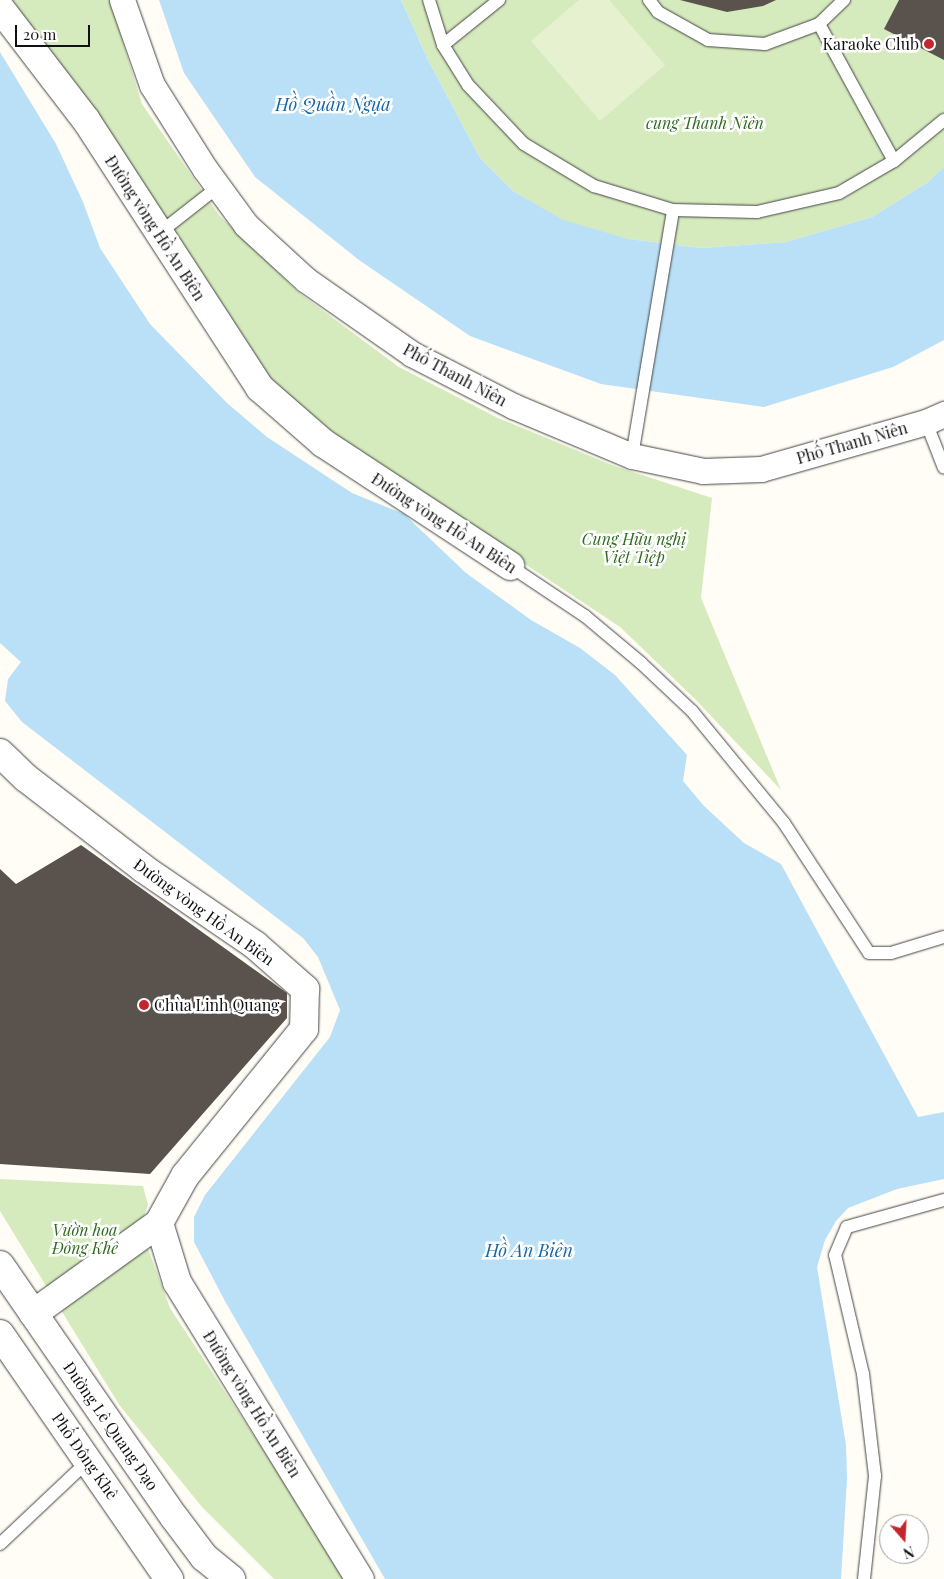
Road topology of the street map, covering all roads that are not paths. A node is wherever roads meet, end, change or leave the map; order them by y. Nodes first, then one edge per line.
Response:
1 (122, 0) edge
2 (429, 0) edge
3 (499, 0) edge
4 (649, 0) edge
5 (844, 0) edge
6 (0, 8) edge
7 (819, 24) junction
8 (443, 44) junction
9 (944, 120) edge
10 (894, 161) junction
11 (218, 187) junction
12 (673, 210) junction
13 (158, 234) junction
14 (935, 418) edge
15 (632, 456) junction
16 (944, 468) edge
17 (510, 566) joint
18 (0, 753) edge
19 (944, 937) edge
20 (944, 1200) edge
21 (159, 1222) junction
22 (0, 1265) edge
23 (34, 1314) junction
24 (0, 1334) edge
25 (88, 1461) junction
26 (0, 1544) edge
27 (199, 1568) edge
28 (169, 1579) edge
29 (231, 1579) edge
30 (360, 1579) edge
31 (864, 1579) edge

1 - 11 street, Phố Thanh Niên
2 - 8 lane
3 - 8 lane
4 - 7 lane
5 - 7 lane
6 - 13 street, Đường vòng Hồ An Biên
7 - 10 lane
8 - 12 lane
9 - 10 lane
10 - 12 lane
11 - 13 lane
11 - 15 street, Phố Thanh Niên
12 - 15 lane
13 - 17 street, Đường vòng Hồ An Biên
14 - 15 street, Phố Thanh Niên
14 - 16 lane
17 - 19 lane, Đường vòng Hồ An Biên
18 - 21 street, Đường vòng Hồ An Biên
20 - 31 lane
21 - 23 street, Đường vòng Hồ An Biên
21 - 30 street, Đường vòng Hồ An Biên
22 - 23 street, Đường Lê Quang Đạo
23 - 27 street, Đường Lê Quang Đạo
24 - 25 street, Phố Đông Khê
25 - 26 lane
25 - 28 street, Phố Đông Khê
27 - 29 street, Đường Lê Quang Đạo

